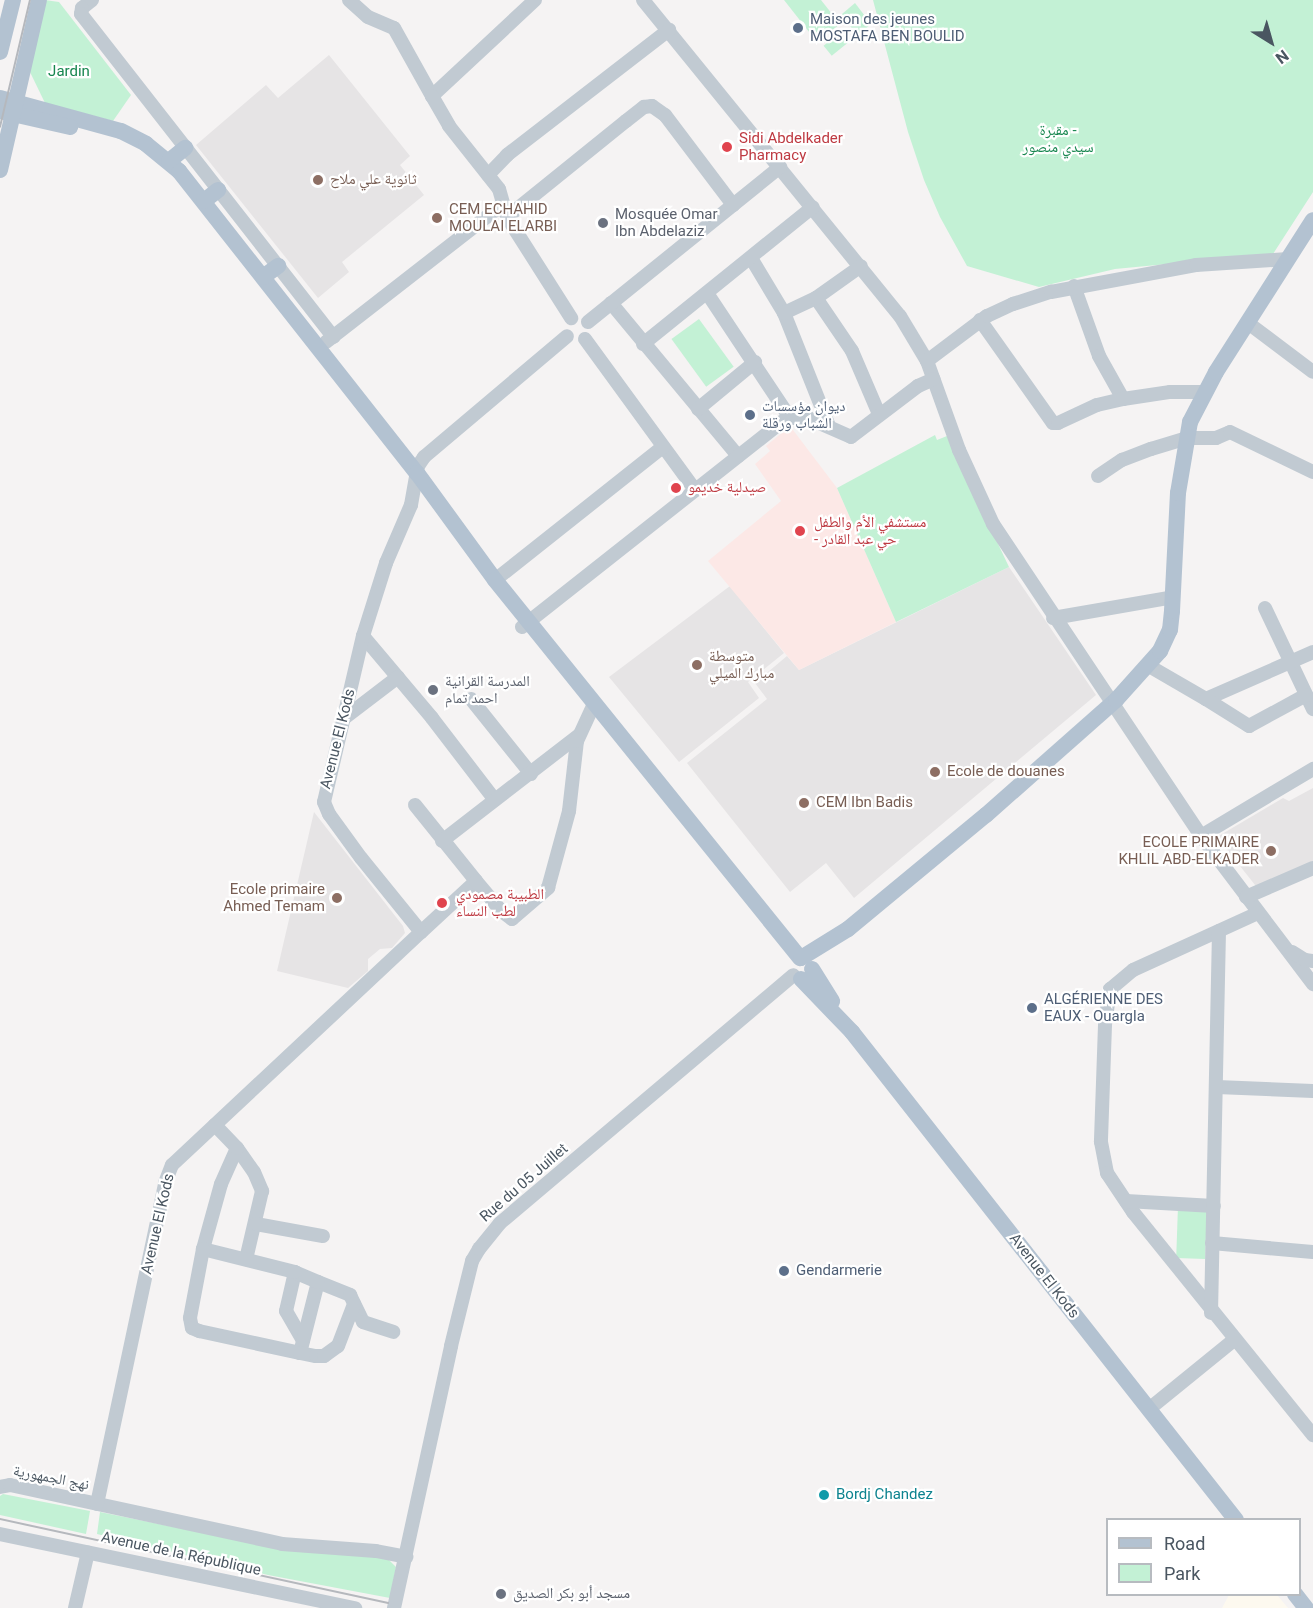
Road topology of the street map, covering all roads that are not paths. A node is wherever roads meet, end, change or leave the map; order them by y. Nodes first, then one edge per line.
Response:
1 (13, 0) edge
2 (39, 0) edge
3 (93, 0) edge
4 (349, 0) edge
5 (536, 0) edge
6 (644, 0) edge
7 (669, 30) junction
8 (0, 52) edge
9 (432, 96) junction
10 (0, 98) edge
11 (10, 109) edge
12 (185, 148) junction
13 (169, 161) junction
14 (780, 167) junction
15 (0, 170) edge
16 (488, 175) junction
17 (218, 190) junction
18 (204, 201) junction
19 (734, 205) junction
20 (813, 207) junction
21 (505, 211) junction
22 (1313, 220) edge
23 (751, 258) junction
24 (1288, 259) junction
25 (278, 266) junction
26 (861, 266) junction
27 (263, 277) junction
28 (1074, 286) junction
29 (707, 293) junction
30 (816, 298) junction
31 (611, 303) junction
32 (784, 313) junction
33 (571, 318) junction
34 (981, 320) junction
35 (588, 322) junction
36 (1248, 323) junction
37 (567, 336) junction
38 (333, 337) junction
39 (585, 339) junction
40 (643, 344) junction
41 (318, 348) junction
42 (755, 362) junction
43 (927, 362) junction
44 (1312, 375) edge
45 (934, 379) junction
46 (1204, 392) junction
47 (1123, 399) junction
48 (698, 409) junction
49 (879, 414) junction
50 (790, 418) junction
51 (829, 426) junction
52 (1186, 438) junction
53 (663, 447) junction
54 (738, 456) junction
55 (1313, 471) edge
56 (1098, 476) dead end
57 (416, 478) junction
58 (695, 490) junction
59 (495, 580) junction
60 (1173, 597) junction
61 (1265, 608) dead end
62 (1053, 618) junction
63 (525, 625) junction
64 (363, 636) junction
65 (1313, 652) edge
66 (1290, 661) junction
67 (1149, 666) junction
68 (398, 677) junction
69 (1306, 695) junction
70 (471, 699) dead end
71 (1206, 699) junction
72 (1112, 705) junction
73 (592, 708) junction
74 (1313, 709) edge
75 (343, 719) junction
76 (579, 735) junction
77 (1313, 769) edge
78 (531, 774) junction
79 (495, 800) junction
80 (415, 805) dead end
81 (1201, 836) junction
82 (442, 841) junction
83 (1313, 868) edge
84 (476, 881) junction
85 (1246, 897) junction
86 (1258, 913) junction
87 (1219, 931) junction
88 (421, 932) junction
89 (1290, 951) junction
90 (1313, 962) edge
91 (802, 967) junction
92 (1313, 984) edge
93 (1217, 1087) junction
94 (1313, 1091) edge
95 (216, 1125) junction
96 (237, 1148) junction
97 (1126, 1201) junction
98 (1214, 1206) junction
99 (256, 1224) junction
100 (323, 1236) dead end
101 (1212, 1243) junction
102 (203, 1249) junction
103 (1313, 1252) edge
104 (246, 1259) junction
105 (295, 1272) junction
106 (318, 1281) junction
107 (354, 1304) junction
108 (1211, 1313) junction
109 (393, 1332) dead end
110 (1234, 1340) junction
111 (302, 1347) junction
112 (1149, 1409) junction
113 (1313, 1435) edge
114 (0, 1487) edge
115 (97, 1504) junction
116 (1234, 1518) edge
117 (0, 1534) edge
118 (88, 1552) junction
119 (406, 1557) junction
120 (1297, 1596) edge
121 (75, 1608) edge
122 (355, 1608) edge
123 (394, 1608) edge
124 (1306, 1608) edge

1 - 8 main road
2 - 11 main road
3 - 12 street
4 - 9 street
5 - 9 street
6 - 7 street
7 - 14 street
7 - 16 street
9 - 16 street
10 - 11 main road
11 - 13 main road
11 - 15 main road
11 - 57 main road
12 - 13 main road
12 - 17 street
13 - 18 main road
14 - 19 street
14 - 20 street
16 - 21 street
17 - 18 main road
17 - 25 street
18 - 27 main road
19 - 21 street
19 - 31 street
20 - 23 street
20 - 26 street
21 - 33 street
21 - 38 street
22 - 24 main road
23 - 29 street
23 - 32 street
24 - 28 street
24 - 36 main road
25 - 27 main road
25 - 38 street
26 - 30 street
26 - 43 street
27 - 41 main road
28 - 34 street
28 - 47 street
29 - 40 street
29 - 42 street
30 - 32 street
30 - 49 street
31 - 35 street
31 - 40 street
32 - 51 street
33 - 35 street
33 - 37 street
34 - 43 street
34 - 47 street
35 - 39 street
36 - 44 street
36 - 46 main road
37 - 39 street
37 - 57 street
38 - 41 street
39 - 53 street
40 - 48 street
41 - 57 main road
42 - 48 street
42 - 50 street
43 - 45 street
45 - 49 street
45 - 62 street
46 - 47 street
46 - 52 main road
48 - 54 street
49 - 51 street
50 - 51 street
50 - 54 street
52 - 55 street
52 - 56 street
52 - 60 main road
53 - 58 street
53 - 59 street
54 - 58 street
57 - 59 main road, Avenue El Kods
57 - 63 main road, Avenue El Kods
57 - 64 street, Avenue El Kods
58 - 63 street
59 - 63 main road, Avenue El Kods
60 - 62 street
60 - 67 main road
61 - 66 street
62 - 72 street
63 - 73 main road, Avenue El Kods
64 - 68 street
64 - 75 street, Avenue El Kods
65 - 66 street
66 - 69 street
66 - 71 street
67 - 71 street
67 - 72 main road
68 - 75 street
68 - 79 street
69 - 71 street
69 - 74 street
70 - 78 street
72 - 81 street
72 - 91 main road
73 - 76 street
73 - 91 main road, Avenue El Kods
75 - 88 street, Avenue El Kods
76 - 78 street
76 - 84 street
77 - 81 street
78 - 79 street
79 - 82 street
80 - 82 street
81 - 85 street
82 - 84 street
83 - 85 street
84 - 88 street
85 - 86 street
86 - 87 street
86 - 89 street
87 - 93 street
87 - 97 street
88 - 95 street, Avenue El Kods
89 - 90 street
89 - 92 street
91 - 112 main road, Avenue El Kods
91 - 119 street, Rue du 05 Juillet
93 - 94 street
93 - 98 street
95 - 96 street
95 - 115 street, Avenue El Kods
96 - 99 street
96 - 102 street
97 - 98 street
97 - 108 street
98 - 101 street
99 - 100 street
99 - 104 street
101 - 103 street
101 - 108 street
102 - 104 street
102 - 111 street
104 - 105 street
105 - 106 street
105 - 111 street
106 - 107 street
106 - 111 street
107 - 109 street
107 - 111 street
108 - 110 street
110 - 112 street
110 - 113 street
112 - 116 main road, Avenue El Kods
114 - 115 street, نهج الجمهورية
115 - 119 street, نهج الجمهورية
117 - 118 street, Avenue de la République
118 - 121 street
118 - 122 street, Avenue de la République
119 - 123 street, Rue du 05 Juillet
120 - 124 main road

